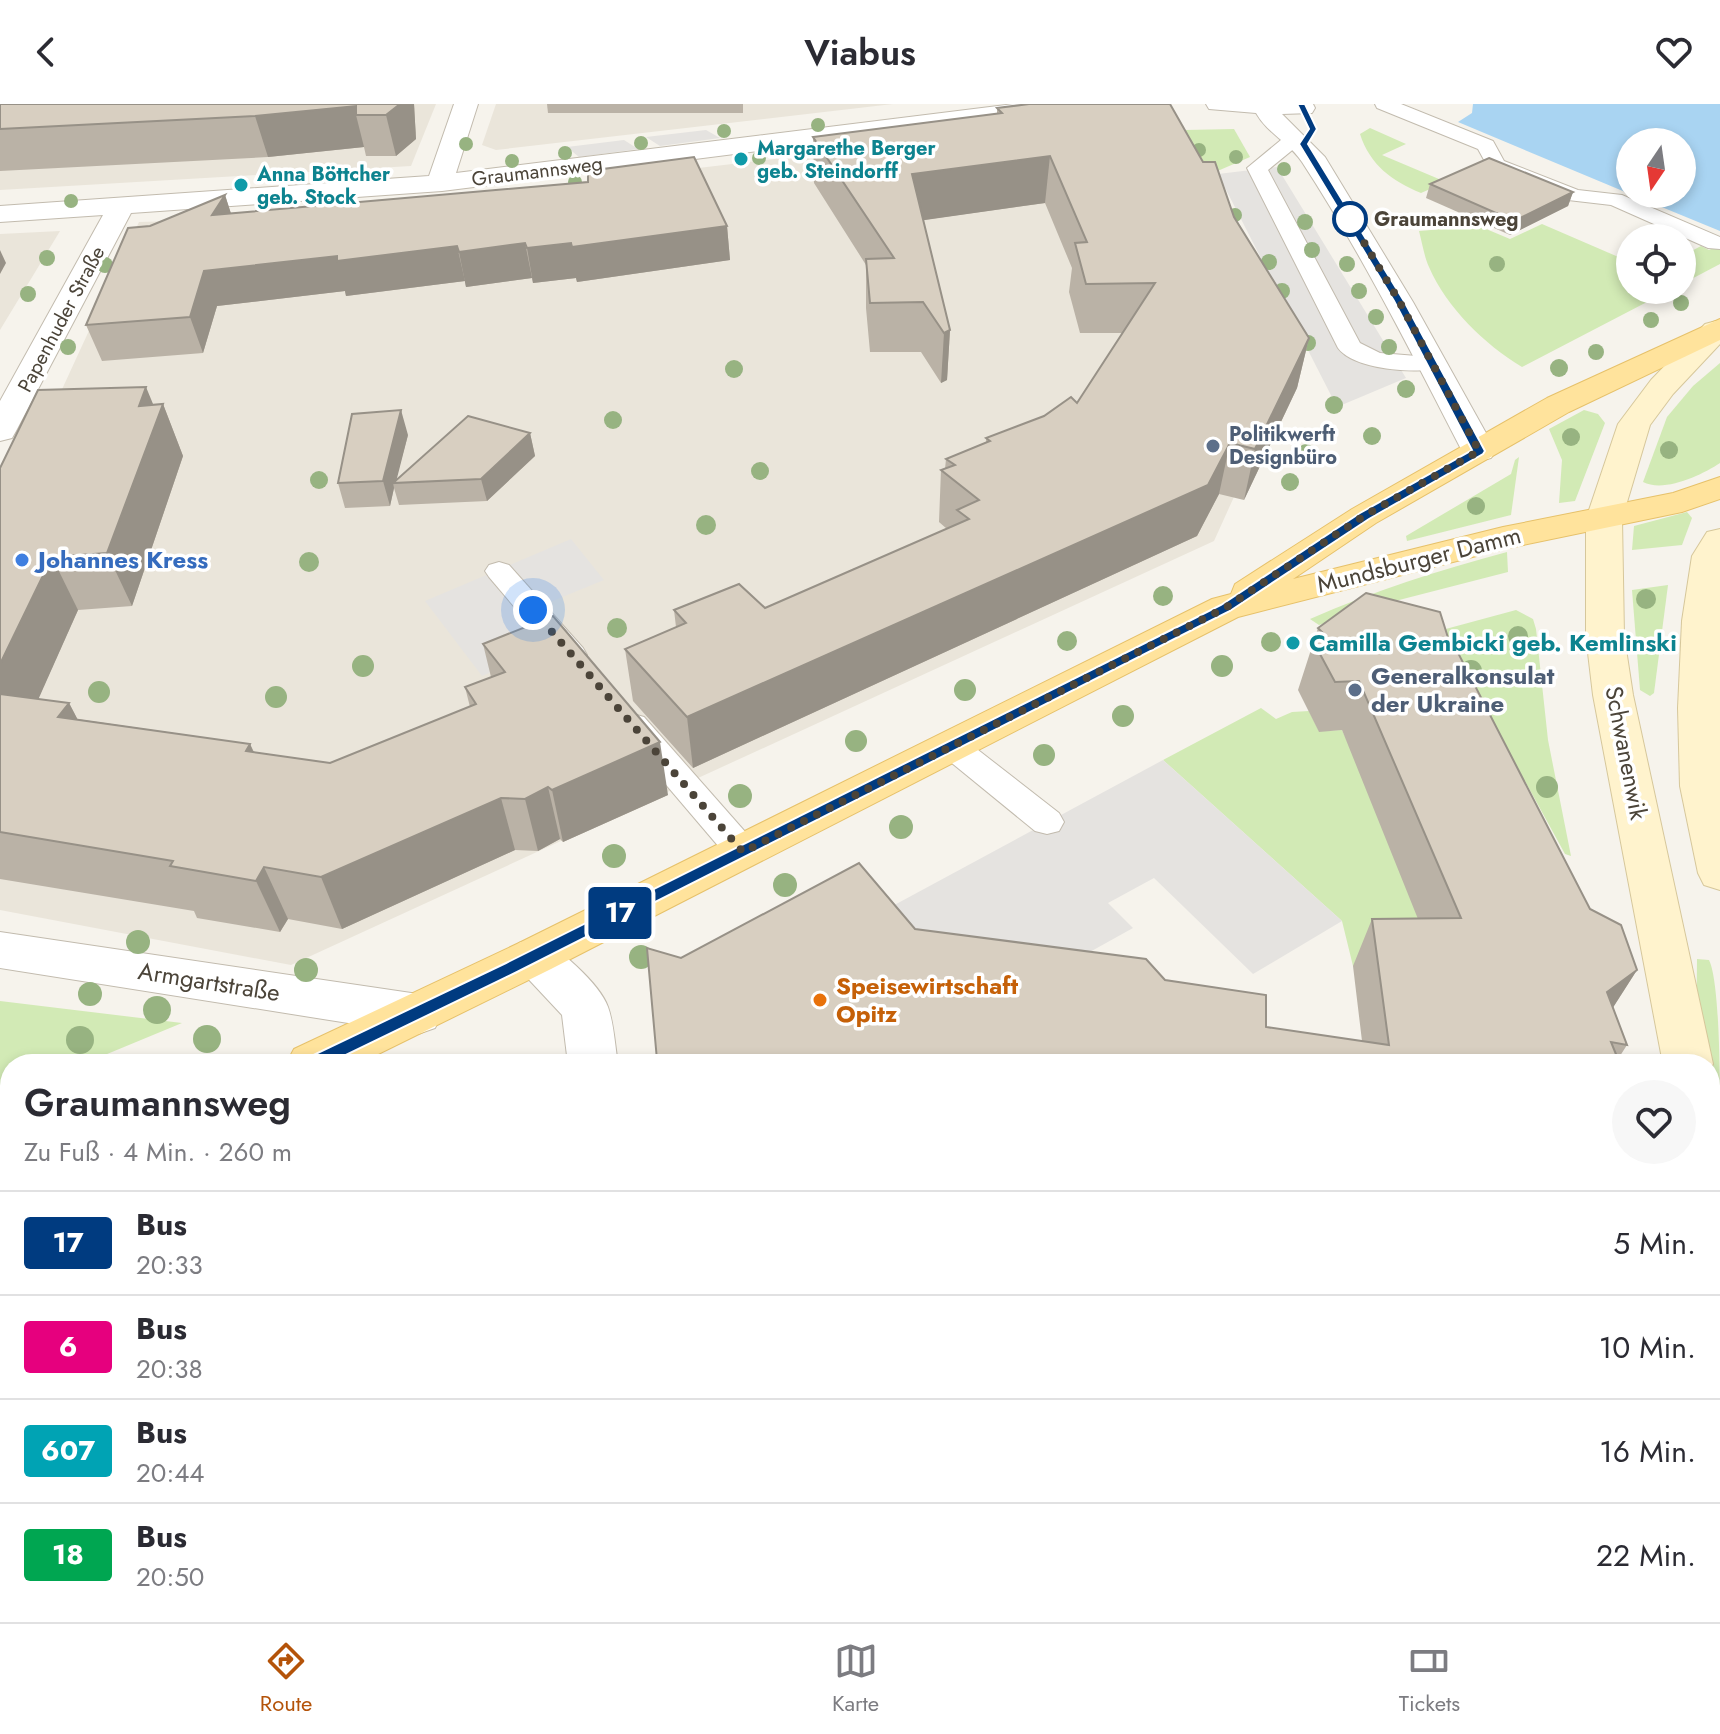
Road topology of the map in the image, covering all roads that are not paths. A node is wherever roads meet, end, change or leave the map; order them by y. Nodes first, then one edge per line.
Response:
1 (466, 104) edge
2 (1073, 104) edge
3 (1218, 104) edge
4 (1384, 104) edge
5 (1266, 105) edge
6 (1302, 106) edge
7 (1299, 142) junction
8 (442, 183) junction
9 (121, 206) junction
10 (0, 214) edge
11 (1716, 243) dead end
12 (1718, 329) edge
13 (1432, 363) junction
14 (0, 431) edge
15 (1479, 451) junction
16 (1720, 487) edge
17 (1604, 519) junction
18 (1720, 540) edge
19 (499, 571) dead end
20 (1225, 608) junction
21 (593, 679) edge
22 (613, 703) edge
23 (953, 747) junction
24 (1047, 822) dead end
25 (743, 852) junction
26 (1720, 873) edge
27 (0, 950) edge
28 (535, 956) junction
29 (418, 1014) junction
30 (332, 1054) edge
31 (592, 1054) edge
32 (1686, 1054) edge

1 - 8 street
2 - 8 street, Graumannsweg
3 - 5 street
4 - 11 lane
5 - 6 street
5 - 7 street
6 - 7 street
7 - 13 street
7 - 13 lane
8 - 9 street, Graumannsweg
9 - 10 street, Graumannsweg
9 - 14 street, Papenhuder Straße
12 - 15 main road, Schwanenwik
12 - 17 main road, Schwanenwik
13 - 15 street
15 - 20 main road, Schwanenwik
16 - 17 main road, Mundsburger Damm
17 - 20 main road, Mundsburger Damm
17 - 32 main road, Schwanenwik
18 - 26 main road
19 - 21 lane
20 - 23 main road, Mundsburger Damm
22 - 25 lane
23 - 24 lane
23 - 25 main road, Mundsburger Damm
25 - 28 main road, Mundsburger Damm
27 - 29 street, Armgartstraße
28 - 29 main road, Mundsburger Damm
28 - 31 street
29 - 30 main road, Mundsburger Damm

